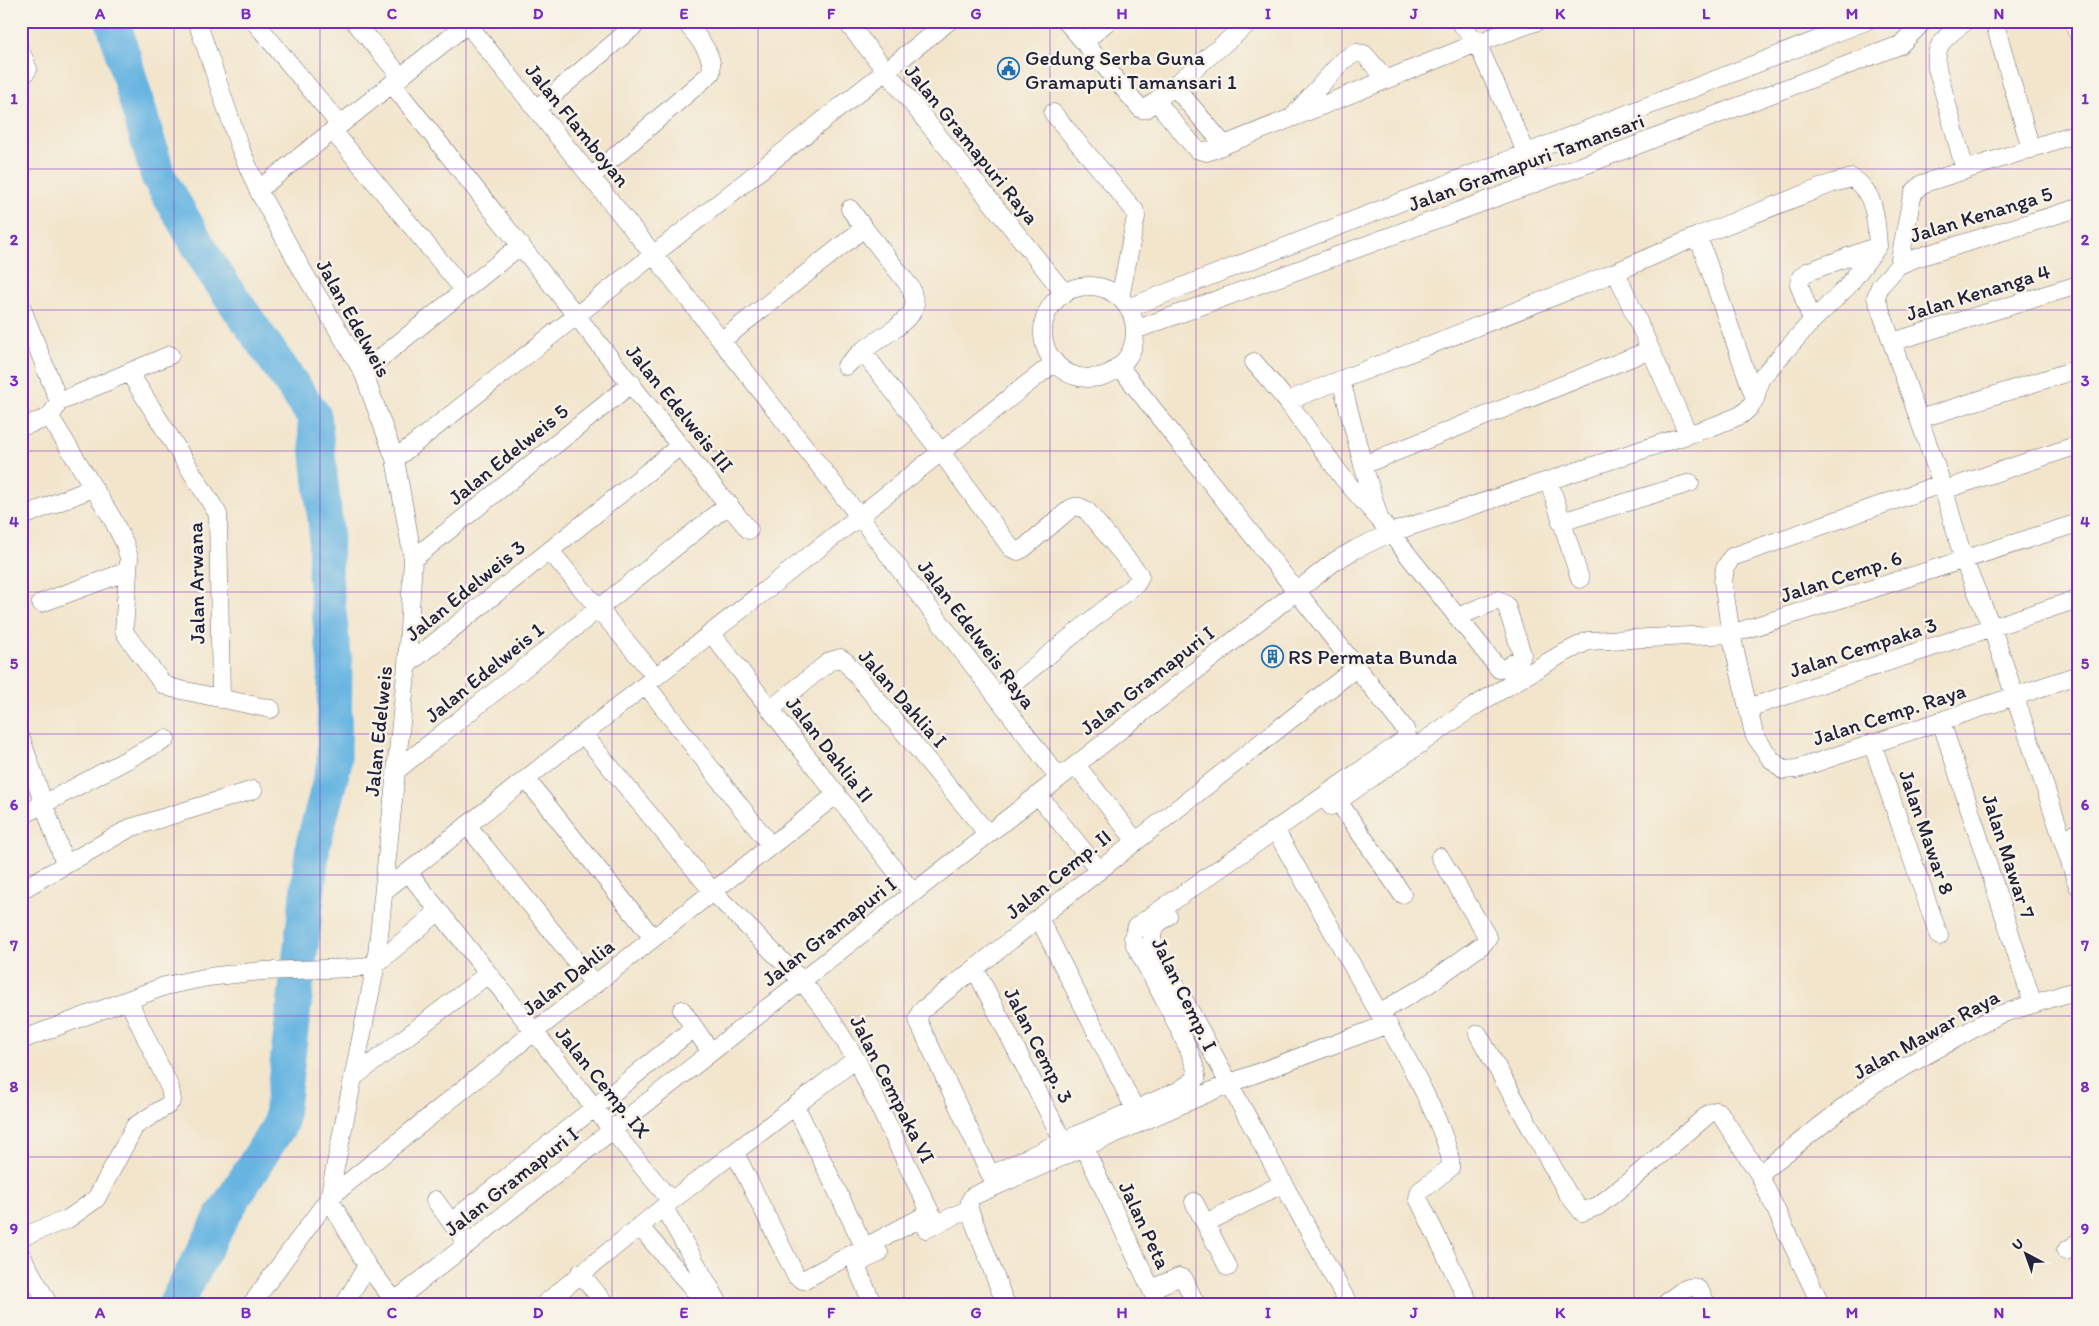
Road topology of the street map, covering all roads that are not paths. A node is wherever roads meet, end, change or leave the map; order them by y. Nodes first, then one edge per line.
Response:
1 (197, 21) edge
2 (254, 21) edge
3 (354, 21) edge
4 (640, 21) edge
5 (685, 21) edge
6 (846, 21) edge
7 (949, 21) edge
8 (1066, 21) edge
9 (1108, 21) edge
10 (1252, 21) edge
11 (1459, 21) edge
12 (1538, 21) edge
13 (1924, 21) edge
14 (1966, 21) edge
15 (1994, 21) edge
16 (2074, 21) edge
17 (468, 22) edge
18 (1854, 23) edge
19 (2078, 34) edge
20 (1084, 42) junction
21 (1477, 43) junction
22 (21, 52) edge
23 (885, 71) junction
24 (21, 79) edge
25 (1386, 79) junction
26 (396, 81) junction
27 (1174, 86) junction
28 (1156, 101) junction
29 (536, 109) junction
30 (1053, 113) dead end
31 (1292, 117) junction
32 (336, 128) junction
33 (2078, 133) edge
34 (1224, 145) junction
35 (2031, 148) junction
36 (1527, 153) junction
37 (1965, 170) junction
38 (591, 177) junction
39 (1539, 181) junction
40 (258, 190) junction
41 (2078, 208) edge
42 (850, 209) dead end
43 (864, 228) junction
44 (1698, 236) junction
45 (521, 244) junction
46 (1878, 246) junction
47 (653, 254) junction
48 (1899, 265) junction
49 (1616, 272) junction
50 (2078, 285) edge
51 (464, 290) junction
52 (1064, 294) junction
53 (1124, 303) junction
54 (23, 314) edge
55 (577, 314) junction
56 (1812, 321) junction
57 (1135, 330) junction
58 (721, 341) junction
59 (1892, 342) junction
60 (1650, 350) junction
61 (862, 351) junction
62 (170, 355) dead end
63 (1055, 362) junction
64 (1254, 362) dead end
65 (846, 366) dead end
66 (1119, 366) junction
67 (2078, 369) edge
68 (129, 372) junction
69 (362, 372) junction
70 (1341, 380) junction
71 (632, 383) junction
72 (1755, 399) junction
73 (1287, 401) junction
74 (59, 402) junction
75 (50, 417) junction
76 (1919, 419) junction
77 (21, 427) edge
78 (1688, 434) junction
79 (2078, 445) edge
80 (680, 446) junction
81 (941, 452) junction
82 (394, 459) junction
83 (1363, 465) junction
84 (1549, 481) junction
85 (1690, 483) dead end
86 (1943, 487) junction
87 (94, 488) junction
88 (729, 504) junction
89 (859, 516) junction
90 (21, 517) edge
91 (1562, 522) junction
92 (2078, 523) edge
93 (1385, 527) junction
94 (749, 530) dead end
95 (550, 551) junction
96 (413, 560) junction
97 (1964, 560) junction
98 (128, 571) junction
99 (1580, 579) dead end
100 (1296, 592) junction
101 (2078, 599) edge
102 (41, 603) dead end
103 (599, 609) junction
104 (1457, 616) dead end
105 (1992, 628) junction
106 (711, 633) junction
107 (1731, 634) junction
108 (407, 664) junction
109 (1357, 667) junction
110 (2078, 675) edge
111 (651, 681) junction
112 (2015, 695) junction
113 (997, 697) junction
114 (220, 699) junction
115 (1748, 708) junction
116 (271, 709) dead end
117 (771, 709) junction
118 (1941, 721) junction
119 (583, 734) junction
120 (21, 740) edge
121 (166, 740) dead end
122 (1872, 743) junction
123 (1076, 765) junction
124 (397, 770) junction
125 (1059, 778) junction
126 (526, 779) junction
127 (253, 790) dead end
128 (837, 794) junction
129 (1038, 795) junction
130 (1338, 801) junction
131 (44, 805) junction
132 (21, 816) edge
133 (467, 825) junction
134 (988, 834) junction
135 (2070, 836) edge
136 (1136, 840) junction
137 (1281, 840) junction
138 (771, 846) junction
139 (1440, 858) dead end
140 (65, 864) junction
141 (1100, 870) junction
142 (408, 872) junction
143 (2078, 886) edge
144 (21, 890) edge
145 (384, 891) junction
146 (714, 893) junction
147 (913, 894) junction
148 (1402, 894) dead end
149 (439, 911) junction
150 (1039, 918) junction
151 (1939, 936) dead end
152 (653, 938) junction
153 (376, 964) junction
154 (975, 969) junction
155 (488, 974) junction
156 (802, 981) junction
157 (595, 985) junction
158 (2078, 990) edge
159 (128, 1000) junction
160 (2033, 1004) junction
161 (682, 1010) dead end
162 (1383, 1018) junction
163 (694, 1028) junction
164 (534, 1032) junction
165 (1478, 1034) dead end
166 (21, 1040) edge
167 (711, 1052) junction
168 (856, 1059) junction
169 (354, 1078) junction
170 (1228, 1084) junction
171 (795, 1105) junction
172 (594, 1108) junction
173 (1135, 1109) junction
174 (612, 1130) junction
175 (1062, 1141) junction
176 (1085, 1149) junction
177 (735, 1153) junction
178 (985, 1166) joint
179 (1759, 1174) junction
180 (1284, 1184) junction
181 (329, 1198) junction
182 (435, 1200) dead end
183 (1194, 1202) dead end
184 (667, 1204) junction
185 (968, 1209) junction
186 (933, 1218) junction
187 (450, 1222) junction
188 (1206, 1222) junction
189 (640, 1226) junction
190 (21, 1237) edge
191 (467, 1244) junction
192 (865, 1248) junction
193 (21, 1255) edge
194 (367, 1266) junction
195 (1228, 1267) dead end
196 (580, 1273) junction
197 (1150, 1289) junction
198 (394, 1303) edge
199 (49, 1305) edge
200 (251, 1305) edge
201 (344, 1305) edge
202 (543, 1305) edge
203 (606, 1305) edge
204 (707, 1305) edge
205 (718, 1305) edge
206 (873, 1305) edge
207 (1006, 1305) edge
208 (1159, 1305) edge
209 (1196, 1305) edge
210 (1349, 1305) edge
211 (1470, 1305) edge
212 (1664, 1305) edge
213 (1707, 1305) edge
214 (1821, 1305) edge

1 - 40 street, Jalan Edelweis
2 - 32 street
3 - 26 street
4 - 29 street
5 - 38 street
6 - 23 street, Jalan Gramapuri Raya
7 - 23 street
8 - 20 street
9 - 20 street
10 - 27 street
11 - 21 street
12 - 21 street
13 - 39 street, Jalan Gramapuri Tamansari
14 - 37 street
15 - 35 street
16 - 19 street
17 - 26 street
17 - 29 street, Jalan Flamboyan
18 - 36 street, Jalan Gramapuri Tamansari
20 - 28 street
21 - 25 street
21 - 36 street
22 - 24 street
23 - 47 street
23 - 52 street, Jalan Gramapuri Raya
25 - 31 street
25 - 31 street
26 - 32 street
26 - 45 street
27 - 28 street
27 - 34 street
28 - 34 street
29 - 38 street, Jalan Flamboyan
30 - 53 street
31 - 34 street
32 - 40 street
32 - 51 street
33 - 35 street
35 - 37 street
36 - 39 street
36 - 53 street, Jalan Gramapuri Tamansari
37 - 48 street
38 - 47 street, Jalan Flamboyan
39 - 57 street, Jalan Gramapuri Tamansari
40 - 69 street, Jalan Edelweis
41 - 48 street, Jalan Kenanga 5
42 - 43 street
43 - 58 street
43 - 61 street
44 - 46 street
44 - 49 street
44 - 72 street
45 - 51 street
45 - 55 street
46 - 56 street
46 - 56 street
47 - 55 street
47 - 58 street, Jalan Flamboyan
48 - 59 street
49 - 60 street
49 - 70 street
50 - 59 street, Jalan Kenanga 4
51 - 69 street
52 - 53 street
52 - 63 street
53 - 57 street
54 - 74 street
55 - 71 street, Jalan Edelweis III
55 - 82 street
56 - 72 street
57 - 66 street
58 - 89 street, Jalan Edelweis Raya
59 - 76 street
60 - 78 street
60 - 83 street
61 - 65 street
61 - 81 street
62 - 68 street
63 - 66 street
63 - 81 street
64 - 73 street
66 - 100 street
67 - 76 street
68 - 74 street
68 - 114 street, Jalan Arwana
69 - 82 street, Jalan Edelweis
70 - 73 street
70 - 83 street
71 - 80 street, Jalan Edelweis III
71 - 96 street, Jalan Edelweis 5
72 - 78 street, Jalan Gramapuri I
73 - 93 street
74 - 75 street
75 - 77 street
75 - 87 street
76 - 86 street
78 - 84 street, Jalan Gramapuri I
79 - 86 street
80 - 88 street, Jalan Edelweis III
80 - 95 street, Jalan Edelweis 3
81 - 89 street
81 - 113 street
82 - 96 street, Jalan Edelweis
83 - 93 street
84 - 91 street
84 - 93 street, Jalan Gramapuri I
85 - 91 street
86 - 97 street
86 - 107 street
87 - 90 street
87 - 98 street
88 - 94 street, Jalan Edelweis III
88 - 103 street, Jalan Edelweis 1
89 - 106 street
89 - 113 street, Jalan Edelweis Raya
91 - 99 street
92 - 97 street, Jalan Cemp. 6
93 - 100 street, Jalan Gramapuri I
93 - 104 street
95 - 103 street
95 - 108 street, Jalan Edelweis 3
96 - 108 street, Jalan Edelweis
97 - 105 street
97 - 107 street, Jalan Cemp. 6
98 - 102 street
98 - 114 street
100 - 109 street
100 - 123 street, Jalan Gramapuri I
101 - 105 street, Jalan Cempaka 3
103 - 111 street
103 - 124 street, Jalan Edelweis 1
105 - 112 street
105 - 115 street, Jalan Cempaka 3
106 - 111 street
106 - 117 street, Jalan Dahlia II
107 - 115 street
107 - 130 street, Jalan Cemp. 6
108 - 124 street, Jalan Edelweis
109 - 136 street, Jalan Cemp. II
109 - 173 street, Jalan Cemp. I
110 - 112 street, Jalan Cemp. Raya
111 - 119 street
111 - 138 street
112 - 118 street, Jalan Cemp. Raya
112 - 135 street
113 - 125 street, Jalan Edelweis Raya
114 - 116 street
115 - 122 street, Jalan Cemp. Raya
117 - 128 street, Jalan Dahlia II
117 - 134 street, Jalan Dahlia I
118 - 122 street, Jalan Cemp. Raya
118 - 160 street, Jalan Mawar 7
119 - 126 street
119 - 146 street, Jalan Cempaka VI
120 - 131 street
121 - 131 street
122 - 151 street, Jalan Mawar 8
123 - 125 street, Jalan Gramapuri I
123 - 136 street
124 - 145 street, Jalan Edelweis
125 - 129 street, Jalan Gramapuri I
126 - 133 street
126 - 152 street
127 - 140 street
128 - 138 street, Jalan Dahlia
128 - 147 street, Jalan Dahlia II
129 - 134 street, Jalan Gramapuri I
129 - 141 street
130 - 137 street, Jalan Cemp. 6
130 - 148 street
131 - 132 street
131 - 140 street
133 - 142 street
133 - 157 street
134 - 147 street, Jalan Gramapuri I
135 - 143 street
136 - 141 street, Jalan Cemp. II
137 - 162 street
137 - 170 street, Jalan Cemp. 6
138 - 146 street, Jalan Dahlia
139 - 162 street
140 - 144 street
141 - 150 street, Jalan Cemp. II
142 - 145 street
142 - 149 street, Jalan Cemp. IX
145 - 153 street, Jalan Edelweis
146 - 152 street, Jalan Dahlia
146 - 156 street, Jalan Cempaka VI
147 - 156 street, Jalan Gramapuri I
149 - 153 street
149 - 155 street, Jalan Cemp. IX
150 - 154 street, Jalan Cemp. II
150 - 173 street
152 - 157 street, Jalan Dahlia
153 - 159 street
153 - 169 street, Jalan Edelweis
154 - 175 street, Jalan Cemp. 3
154 - 178 street, Jalan Cemp. II
155 - 164 street, Jalan Cemp. IX
155 - 169 street
156 - 167 street, Jalan Gramapuri I
156 - 168 street, Jalan Cempaka VI
157 - 164 street, Jalan Dahlia
158 - 160 street, Jalan Mawar Raya
159 - 166 street
159 - 190 street
160 - 179 street, Jalan Mawar Raya
161 - 163 street
162 - 170 street
162 - 211 street
163 - 167 street
163 - 172 street
164 - 172 street, Jalan Cemp. IX
164 - 181 street, Jalan Dahlia
165 - 179 street
167 - 174 street, Jalan Gramapuri I
168 - 171 street
168 - 186 street, Jalan Cempaka VI
169 - 181 street, Jalan Edelweis
170 - 176 street
170 - 180 street
171 - 177 street
171 - 192 street
172 - 174 street, Jalan Cemp. IX
172 - 187 street
173 - 175 street, Jalan Cemp. I
174 - 184 street, Jalan Cemp. IX
174 - 191 street, Jalan Gramapuri I
175 - 178 street, Jalan Cemp. I
176 - 185 street
176 - 197 street, Jalan Peta
177 - 184 street
177 - 192 street
179 - 214 street
180 - 188 street
180 - 210 street
181 - 194 street
181 - 200 street
182 - 187 street
183 - 188 street
184 - 189 street
184 - 205 street, Jalan Cemp. IX
185 - 186 street
185 - 207 street
186 - 192 street
186 - 206 street
187 - 191 street
188 - 195 street
189 - 196 street
189 - 204 street
191 - 198 street, Jalan Gramapuri I
193 - 199 street
194 - 198 street
194 - 201 street
196 - 202 street
196 - 203 street
197 - 208 street
197 - 209 street, Jalan Peta
212 - 213 street

